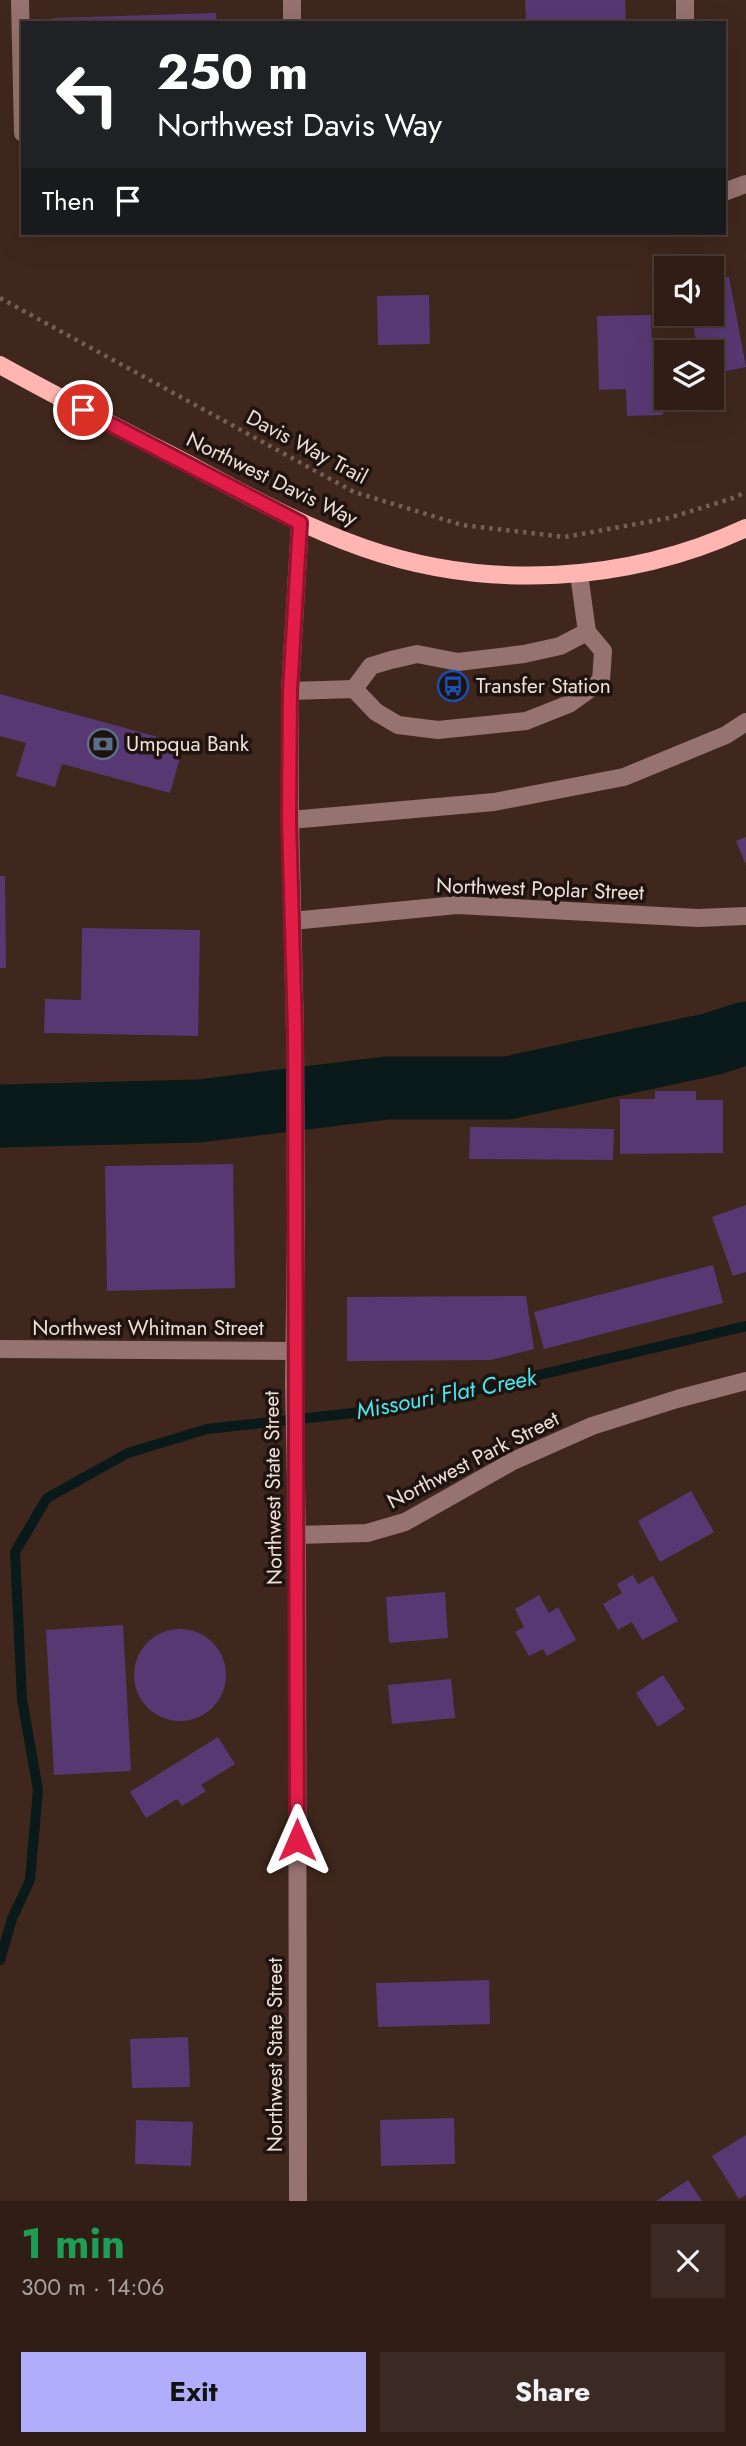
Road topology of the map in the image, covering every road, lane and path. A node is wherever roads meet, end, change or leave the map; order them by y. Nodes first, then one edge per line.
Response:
1 (20, 0) edge
2 (292, 0) edge
3 (685, 0) edge
4 (292, 21) edge
5 (685, 21) edge
6 (21, 44) edge
7 (746, 184) edge
8 (726, 191) edge
9 (0, 299) edge
10 (0, 365) edge
11 (746, 492) edge
12 (300, 523) junction
13 (746, 528) edge
14 (579, 575) junction
15 (587, 632) junction
16 (354, 689) junction
17 (290, 691) junction
18 (746, 722) edge
19 (289, 820) junction
20 (746, 916) edge
21 (292, 921) junction
22 (0, 1349) edge
23 (295, 1351) junction
24 (746, 1381) edge
25 (297, 1535) junction
26 (298, 2201) edge

1 - 6 street
2 - 4 street
3 - 5 street
7 - 8 street
9 - 11 path, Davis Way Trail
10 - 12 main road, Northwest Davis Way
12 - 14 main road, Northwest Davis Way
12 - 17 street, Northwest State Street
13 - 14 main road, Northwest Davis Way
14 - 15 street
15 - 16 street
15 - 16 street
16 - 17 street
17 - 19 street, Northwest State Street
18 - 19 street
19 - 21 street, Northwest State Street
20 - 21 street, Northwest Poplar Street
21 - 23 street, Northwest State Street
22 - 23 street, Northwest Whitman Street
23 - 25 street, Northwest State Street
24 - 25 street, Northwest Park Street
25 - 26 street, Northwest State Street

